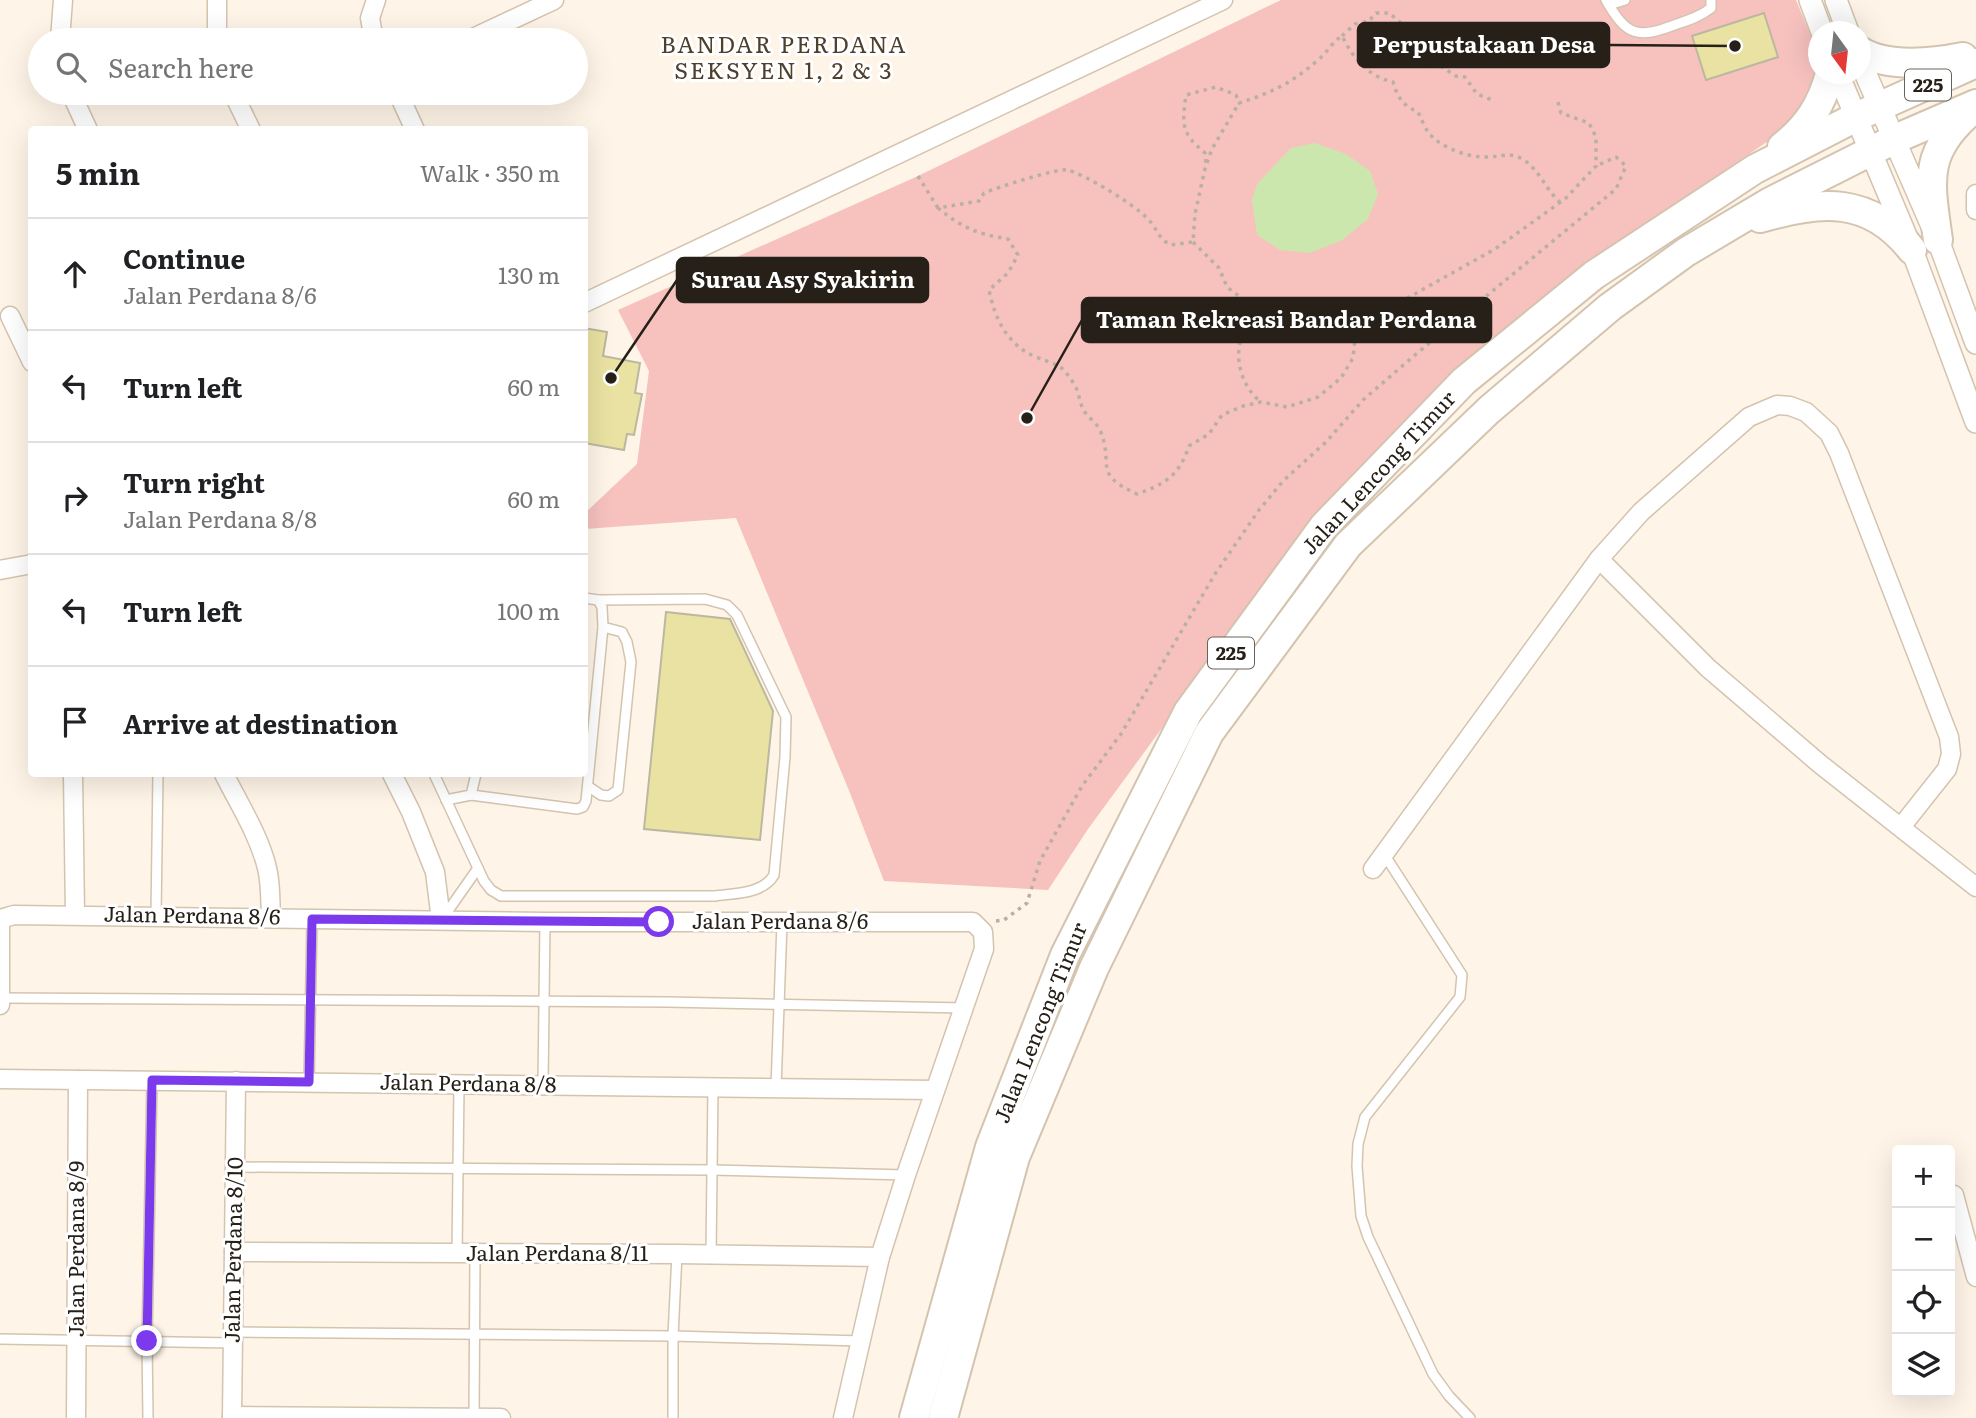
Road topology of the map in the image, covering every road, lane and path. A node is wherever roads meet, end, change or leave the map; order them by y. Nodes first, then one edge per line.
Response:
1 (63, 0) edge
2 (217, 0) edge
3 (376, 0) edge
4 (554, 0) edge
5 (1223, 0) edge
6 (1625, 0) edge
7 (1711, 0) edge
8 (1810, 0) edge
9 (1836, 0) edge
10 (1607, 3) edge
11 (1818, 21) edge
12 (1845, 21) edge
13 (62, 28) edge
14 (217, 28) edge
15 (372, 28) edge
16 (494, 28) edge
17 (1342, 36) junction
18 (1428, 53) junction
19 (1976, 54) edge
20 (1395, 55) junction
21 (1871, 58) edge
22 (1976, 63) edge
23 (1424, 68) dead end
24 (1827, 84) edge
25 (1846, 84) edge
26 (1864, 84) edge
27 (1492, 100) dead end
28 (1558, 102) dead end
29 (1239, 103) junction
30 (77, 105) edge
31 (239, 105) edge
32 (404, 105) edge
33 (1976, 106) edge
34 (1868, 112) junction
35 (86, 126) edge
36 (249, 126) edge
37 (413, 126) edge
38 (1882, 145) junction
39 (1206, 164) junction
40 (1596, 166) junction
41 (1755, 169) junction
42 (918, 176) dead end
43 (1976, 194) edge
44 (1560, 202) junction
45 (938, 208) junction
46 (1976, 210) edge
47 (1193, 242) junction
48 (1925, 245) junction
49 (1686, 252) junction
50 (588, 301) edge
51 (1970, 310) edge
52 (10, 316) dead end
53 (1976, 343) edge
54 (28, 354) edge
55 (1261, 402) junction
56 (1976, 422) edge
57 (1599, 559) junction
58 (28, 565) edge
59 (0, 570) edge
60 (588, 599) edge
61 (598, 600) junction
62 (603, 626) junction
63 (73, 777) edge
64 (158, 777) edge
65 (225, 777) edge
66 (394, 777) edge
67 (435, 777) edge
68 (475, 777) edge
69 (589, 787) junction
70 (471, 795) junction
71 (446, 800) junction
72 (1901, 827) junction
73 (1384, 854) junction
74 (478, 868) junction
75 (1373, 869) dead end
76 (1976, 887) edge
77 (75, 915) junction
78 (156, 916) junction
79 (271, 917) junction
80 (0, 919) edge
81 (312, 919) junction
82 (441, 920) junction
83 (545, 922) junction
84 (973, 922) junction
85 (782, 923) junction
86 (0, 998) edge
87 (311, 999) junction
88 (544, 1002) junction
89 (781, 1004) junction
90 (0, 1005) edge
91 (964, 1008) junction
92 (0, 1079) edge
93 (78, 1080) junction
94 (152, 1080) junction
95 (236, 1081) junction
96 (309, 1082) junction
97 (459, 1084) junction
98 (543, 1085) junction
99 (713, 1087) junction
100 (776, 1088) junction
101 (935, 1090) junction
102 (235, 1167) junction
103 (456, 1169) junction
104 (713, 1170) junction
105 (906, 1175) junction
106 (1955, 1199) edge
107 (234, 1252) junction
108 (466, 1254) junction
109 (677, 1254) junction
110 (711, 1254) junction
111 (880, 1257) junction
112 (1976, 1277) edge
113 (474, 1335) junction
114 (673, 1336) junction
115 (233, 1337) junction
116 (0, 1339) edge
117 (76, 1340) junction
118 (147, 1341) junction
119 (860, 1341) junction
120 (232, 1417) edge
121 (76, 1418) edge
122 (148, 1418) edge
123 (474, 1418) edge
124 (501, 1418) edge
125 (673, 1418) edge
126 (843, 1418) edge
127 (914, 1418) edge
128 (943, 1418) edge
129 (1470, 1418) edge

1 - 13 street
2 - 14 street
3 - 15 street
4 - 16 street
5 - 50 street
6 - 10 lane
7 - 10 lane
8 - 11 street
9 - 12 street
17 - 18 path
17 - 29 path
17 - 44 path
18 - 20 path
18 - 23 path
18 - 27 path
19 - 21 highway
20 - 20 path
22 - 34 highway, Jalan Lencong Timur / 225
24 - 41 highway
25 - 34 street
26 - 34 street
28 - 40 path
29 - 39 path
29 - 39 path
30 - 35 street
31 - 36 street
32 - 37 street
33 - 38 highway, Jalan Lencong Timur / 225
33 - 48 highway
34 - 38 street
34 - 41 highway, Jalan Lencong Timur / 225
38 - 48 street
38 - 49 highway, Jalan Lencong Timur / 225
39 - 47 path
40 - 44 path
40 - 84 path
41 - 127 highway, Jalan Lencong Timur / 225
42 - 45 path
43 - 46 street
44 - 55 path
45 - 47 path
45 - 55 path
47 - 55 path
48 - 49 highway
48 - 51 street
48 - 56 street
49 - 128 highway, Jalan Lencong Timur / 225
51 - 53 street
52 - 54 street
57 - 72 street
57 - 72 street
57 - 73 street
58 - 59 street
60 - 61 lane
61 - 62 lane
61 - 74 lane
62 - 69 lane
62 - 69 lane
63 - 77 street
64 - 78 lane
65 - 79 street
66 - 82 street
67 - 71 lane
68 - 70 lane
69 - 70 lane
70 - 71 lane
71 - 74 lane
72 - 76 street
73 - 75 street
73 - 129 lane
74 - 82 lane
77 - 78 street, Jalan Perdana 8/6
77 - 80 street, Jalan Perdana 8/6
78 - 79 street, Jalan Perdana 8/6
79 - 81 street, Jalan Perdana 8/6
80 - 86 street
81 - 82 street, Jalan Perdana 8/6
81 - 87 lane
82 - 83 street, Jalan Perdana 8/6
83 - 85 street, Jalan Perdana 8/6
83 - 88 lane
84 - 85 street, Jalan Perdana 8/6
84 - 91 street
85 - 89 lane
86 - 87 lane
86 - 90 street
87 - 88 lane
87 - 96 lane
88 - 89 lane
88 - 98 lane
89 - 91 lane
89 - 100 lane
91 - 101 street
92 - 93 street, Jalan Perdana 8/8
93 - 94 street, Jalan Perdana 8/8
93 - 117 street, Jalan Perdana 8/9
94 - 95 street, Jalan Perdana 8/8
94 - 118 lane
95 - 96 street, Jalan Perdana 8/8
95 - 102 street, Jalan Perdana 8/10
96 - 97 street, Jalan Perdana 8/8
97 - 98 street, Jalan Perdana 8/8
97 - 103 lane
98 - 99 street, Jalan Perdana 8/8
99 - 100 street, Jalan Perdana 8/8
99 - 104 lane
100 - 101 street, Jalan Perdana 8/8
101 - 105 street
102 - 103 lane
102 - 107 street, Jalan Perdana 8/10
103 - 104 lane
103 - 108 lane
104 - 105 lane
104 - 110 lane
105 - 111 street
106 - 112 street
107 - 108 street, Jalan Perdana 8/11
107 - 115 street, Jalan Perdana 8/10
108 - 109 street, Jalan Perdana 8/11
108 - 113 lane
109 - 110 street, Jalan Perdana 8/11
109 - 114 lane
110 - 111 street, Jalan Perdana 8/11
111 - 119 street
113 - 114 lane
113 - 115 lane
113 - 123 lane
114 - 119 lane
114 - 125 lane
115 - 118 lane
115 - 120 street, Jalan Perdana 8/10
116 - 117 lane
117 - 118 lane
117 - 121 street, Jalan Perdana 8/9
118 - 122 lane
119 - 126 street
120 - 123 street
123 - 124 street

